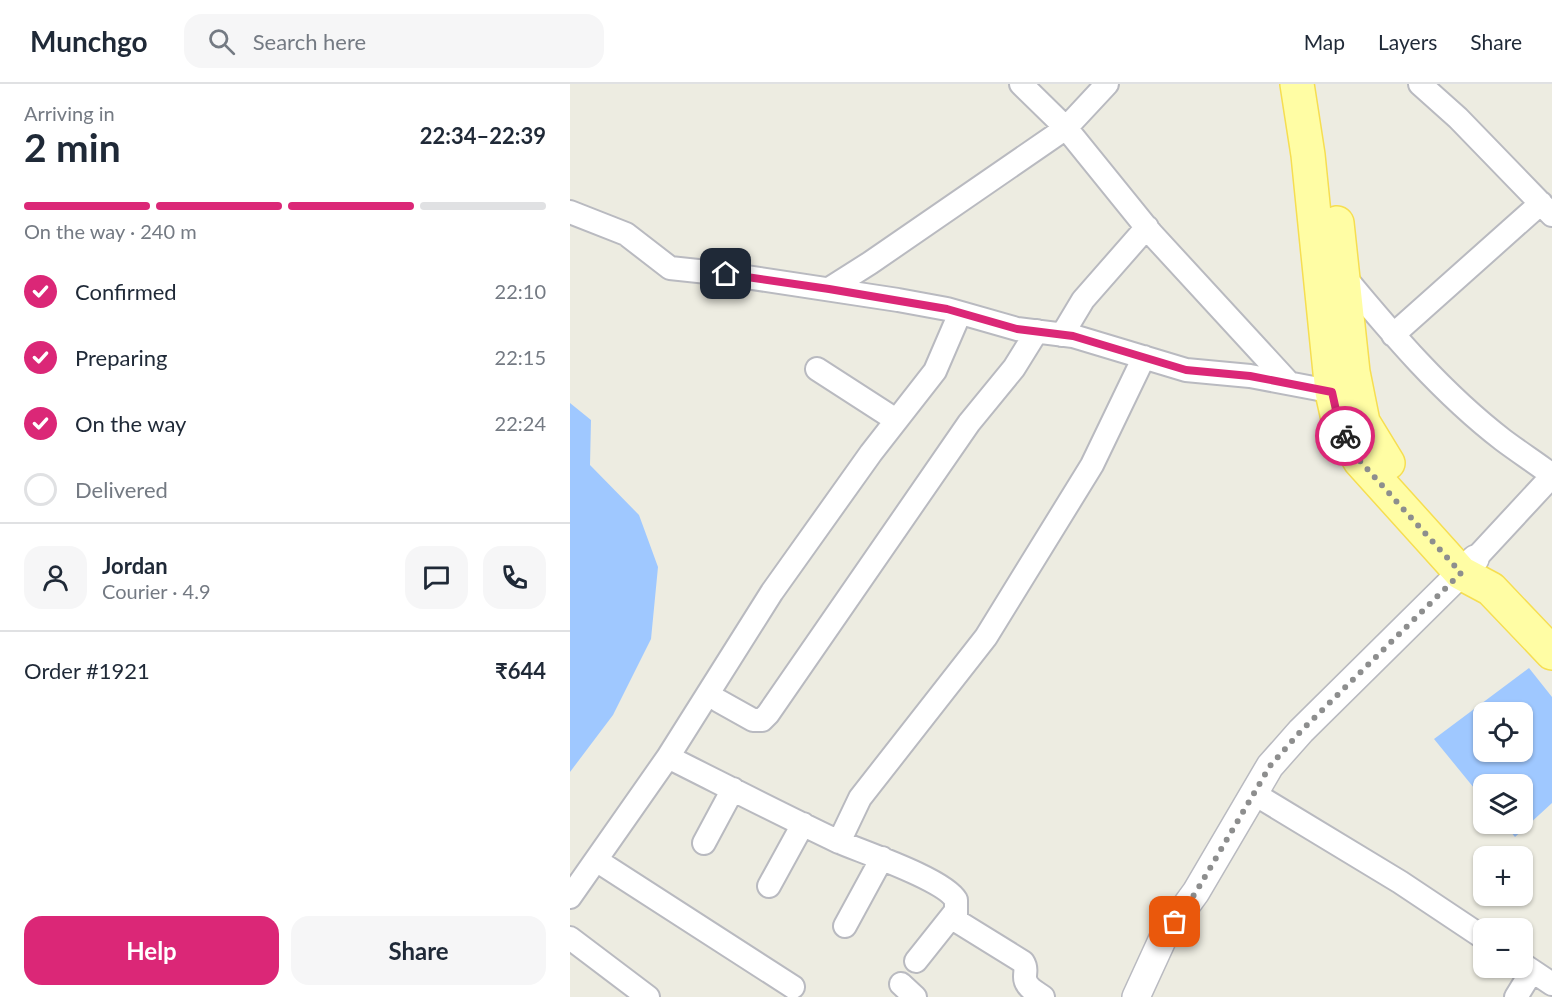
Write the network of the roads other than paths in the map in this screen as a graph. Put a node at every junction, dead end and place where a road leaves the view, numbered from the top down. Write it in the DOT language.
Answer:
graph roads {
  1 [pos="1021,84"];
  2 [pos="1107,84"];
  3 [pos="1297,84"];
  4 [pos="1318,84"];
  5 [pos="1420,84"];
  6 [pos="1066,128"];
  7 [pos="1546,209"];
  8 [pos="570,212"];
  9 [pos="1146,227"];
  10 [pos="1343,275"];
  11 [pos="829,289"];
  12 [pos="960,313"];
  13 [pos="1037,331"];
  14 [pos="1062,335"];
  15 [pos="1393,335"];
  16 [pos="1144,357"];
  17 [pos="817,369"];
  18 [pos="1289,383"];
  19 [pos="1345,394"];
  20 [pos="896,420"];
  21 [pos="1552,476"];
  22 [pos="1468,566"];
  23 [pos="1552,652"];
  24 [pos="719,701"];
  25 [pos="668,757"];
  26 [pos="733,789"];
  27 [pos="1253,793"];
  28 [pos="803,824"];
  29 [pos="839,842"];
  30 [pos="704,843"];
  31 [pos="882,858"];
  32 [pos="596,860"];
  33 [pos="769,886"];
  34 [pos="570,897"];
  35 [pos="955,912"];
  36 [pos="845,926"];
  37 [pos="1473,931"];
  38 [pos="570,938"];
  39 [pos="916,961"];
  40 [pos="1533,972"];
  41 [pos="1523,978"];
  42 [pos="1552,984"];
  43 [pos="793,987"];
  44 [pos="1018,989"];
  45 [pos="648,997"];
  46 [pos="1043,997"];
  47 [pos="1136,997"];
  48 [pos="1516,997"];
  1 -- 6 [label="street"];
  2 -- 6 [label="street"];
  3 -- 19 [label="main road"];
  4 -- 10 [label="main road"];
  5 -- 7 [label="street"];
  6 -- 9 [label="street"];
  6 -- 11 [label="street"];
  7 -- 15 [label="street"];
  8 -- 11 [label="street"];
  9 -- 14 [label="street"];
  9 -- 18 [label="street"];
  10 -- 15 [label="street"];
  10 -- 19 [label="main road"];
  11 -- 12 [label="street"];
  12 -- 13 [label="street"];
  12 -- 20 [label="street"];
  13 -- 14 [label="street"];
  13 -- 24 [label="street"];
  14 -- 16 [label="street"];
  15 -- 21 [label="street"];
  16 -- 18 [label="street"];
  16 -- 29 [label="street"];
  17 -- 20 [label="street"];
  18 -- 19 [label="street"];
  19 -- 22 [label="main road"];
  20 -- 25 [label="street"];
  21 -- 22 [label="street"];
  22 -- 23 [label="main road"];
  22 -- 27 [label="street"];
  25 -- 26 [label="street"];
  25 -- 32 [label="street"];
  26 -- 28 [label="street"];
  26 -- 30 [label="street"];
  27 -- 37 [label="street"];
  27 -- 47 [label="street"];
  28 -- 29 [label="street"];
  28 -- 33 [label="street"];
  29 -- 31 [label="street"];
  31 -- 35 [label="street"];
  31 -- 36 [label="street"];
  32 -- 34 [label="street"];
  32 -- 43 [label="street"];
  35 -- 39 [label="street"];
  35 -- 44 [label="street"];
  38 -- 45 [label="street"];
  40 -- 42 [label="street"];
  41 -- 48 [label="street"];
  44 -- 46 [label="street"];
}
